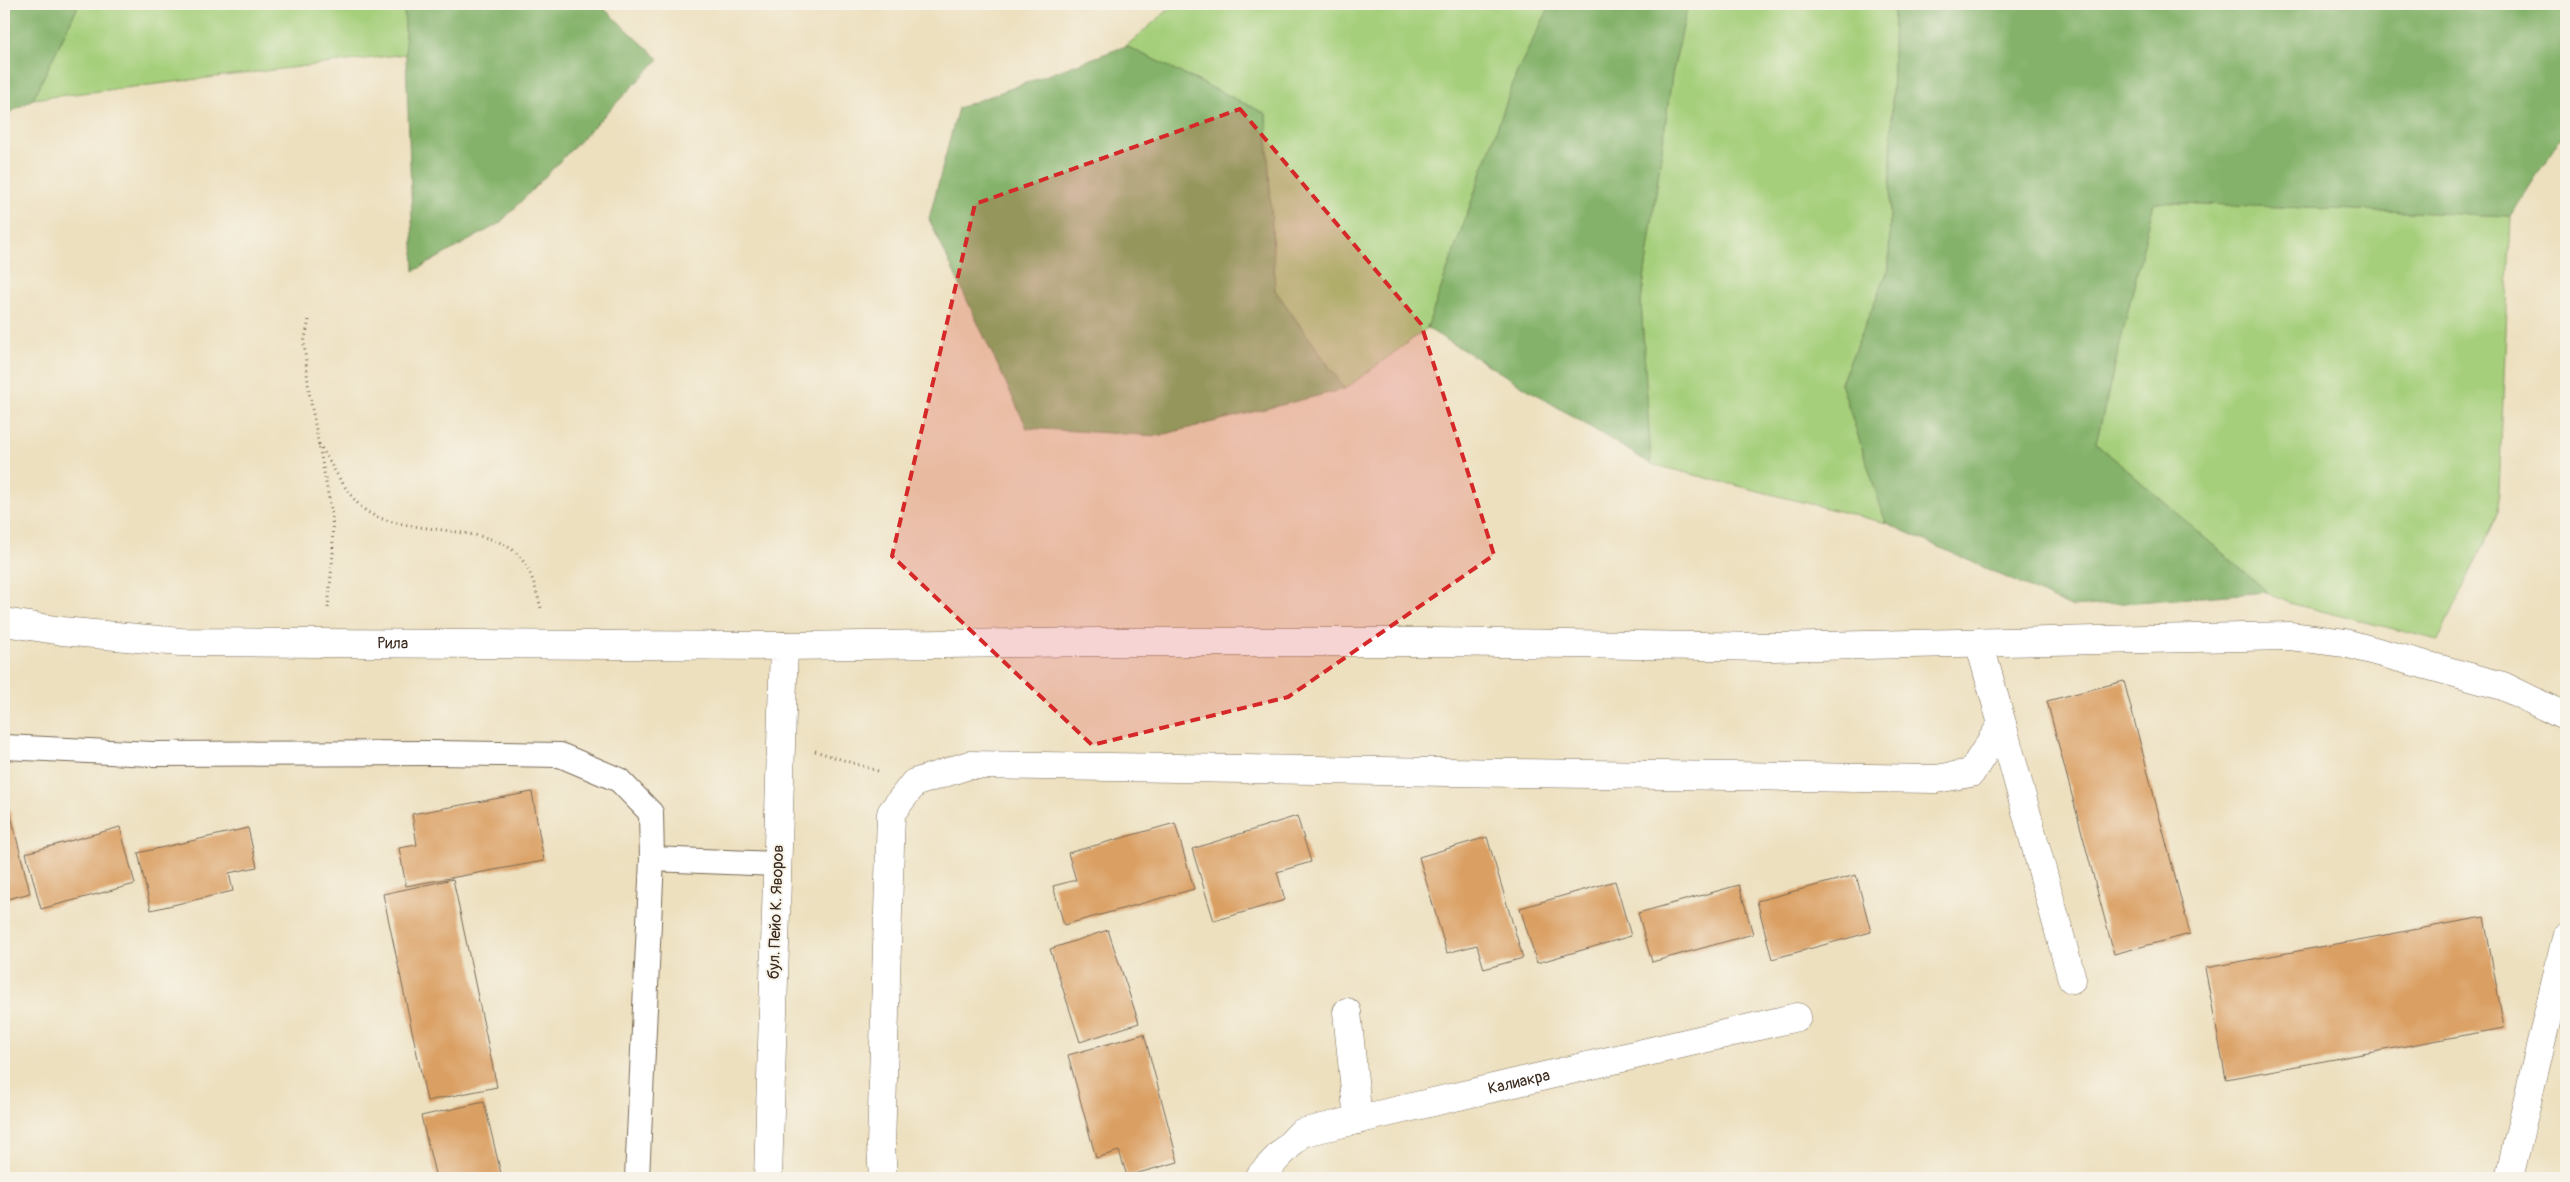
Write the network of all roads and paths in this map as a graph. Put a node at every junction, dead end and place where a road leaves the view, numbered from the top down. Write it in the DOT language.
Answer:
graph roads {
  1 [pos="309,320"];
  2 [pos="319,444"];
  3 [pos="4,622"];
  4 [pos="1979,642"];
  5 [pos="325,644"];
  6 [pos="551,645"];
  7 [pos="784,646"];
  8 [pos="2566,717"];
  9 [pos="2002,724"];
  10 [pos="781,740"];
  11 [pos="4,747"];
  12 [pos="872,769"];
  13 [pos="652,859"];
  14 [pos="777,864"];
  15 [pos="2566,938"];
  16 [pos="2072,979"];
  17 [pos="1347,1012"];
  18 [pos="1797,1017"];
  19 [pos="1358,1120"];
  20 [pos="637,1178"];
  21 [pos="768,1178"];
  22 [pos="883,1178"];
  23 [pos="1258,1178"];
  24 [pos="2509,1178"];
  1 -- 2 [label="path"];
  2 -- 5 [label="path"];
  2 -- 6 [label="path"];
  3 -- 5 [label="street, Рила"];
  4 -- 7 [label="street, Рила"];
  4 -- 8 [label="street, Рила"];
  4 -- 9 [label="street"];
  5 -- 6 [label="street, Рила"];
  6 -- 7 [label="street, Рила"];
  7 -- 10 [label="street, бул. Пейо К. Яворов"];
  9 -- 16 [label="street"];
  9 -- 22 [label="street"];
  10 -- 12 [label="path"];
  10 -- 14 [label="street, бул. Пейо К. Яворов"];
  11 -- 13 [label="lane"];
  13 -- 14 [label="lane"];
  13 -- 20 [label="lane"];
  14 -- 21 [label="street, бул. Пейо К. Яворов"];
  15 -- 24 [label="street"];
  17 -- 19 [label="street"];
  18 -- 19 [label="street, Калиакра"];
  19 -- 23 [label="street, Калиакра"];
}
